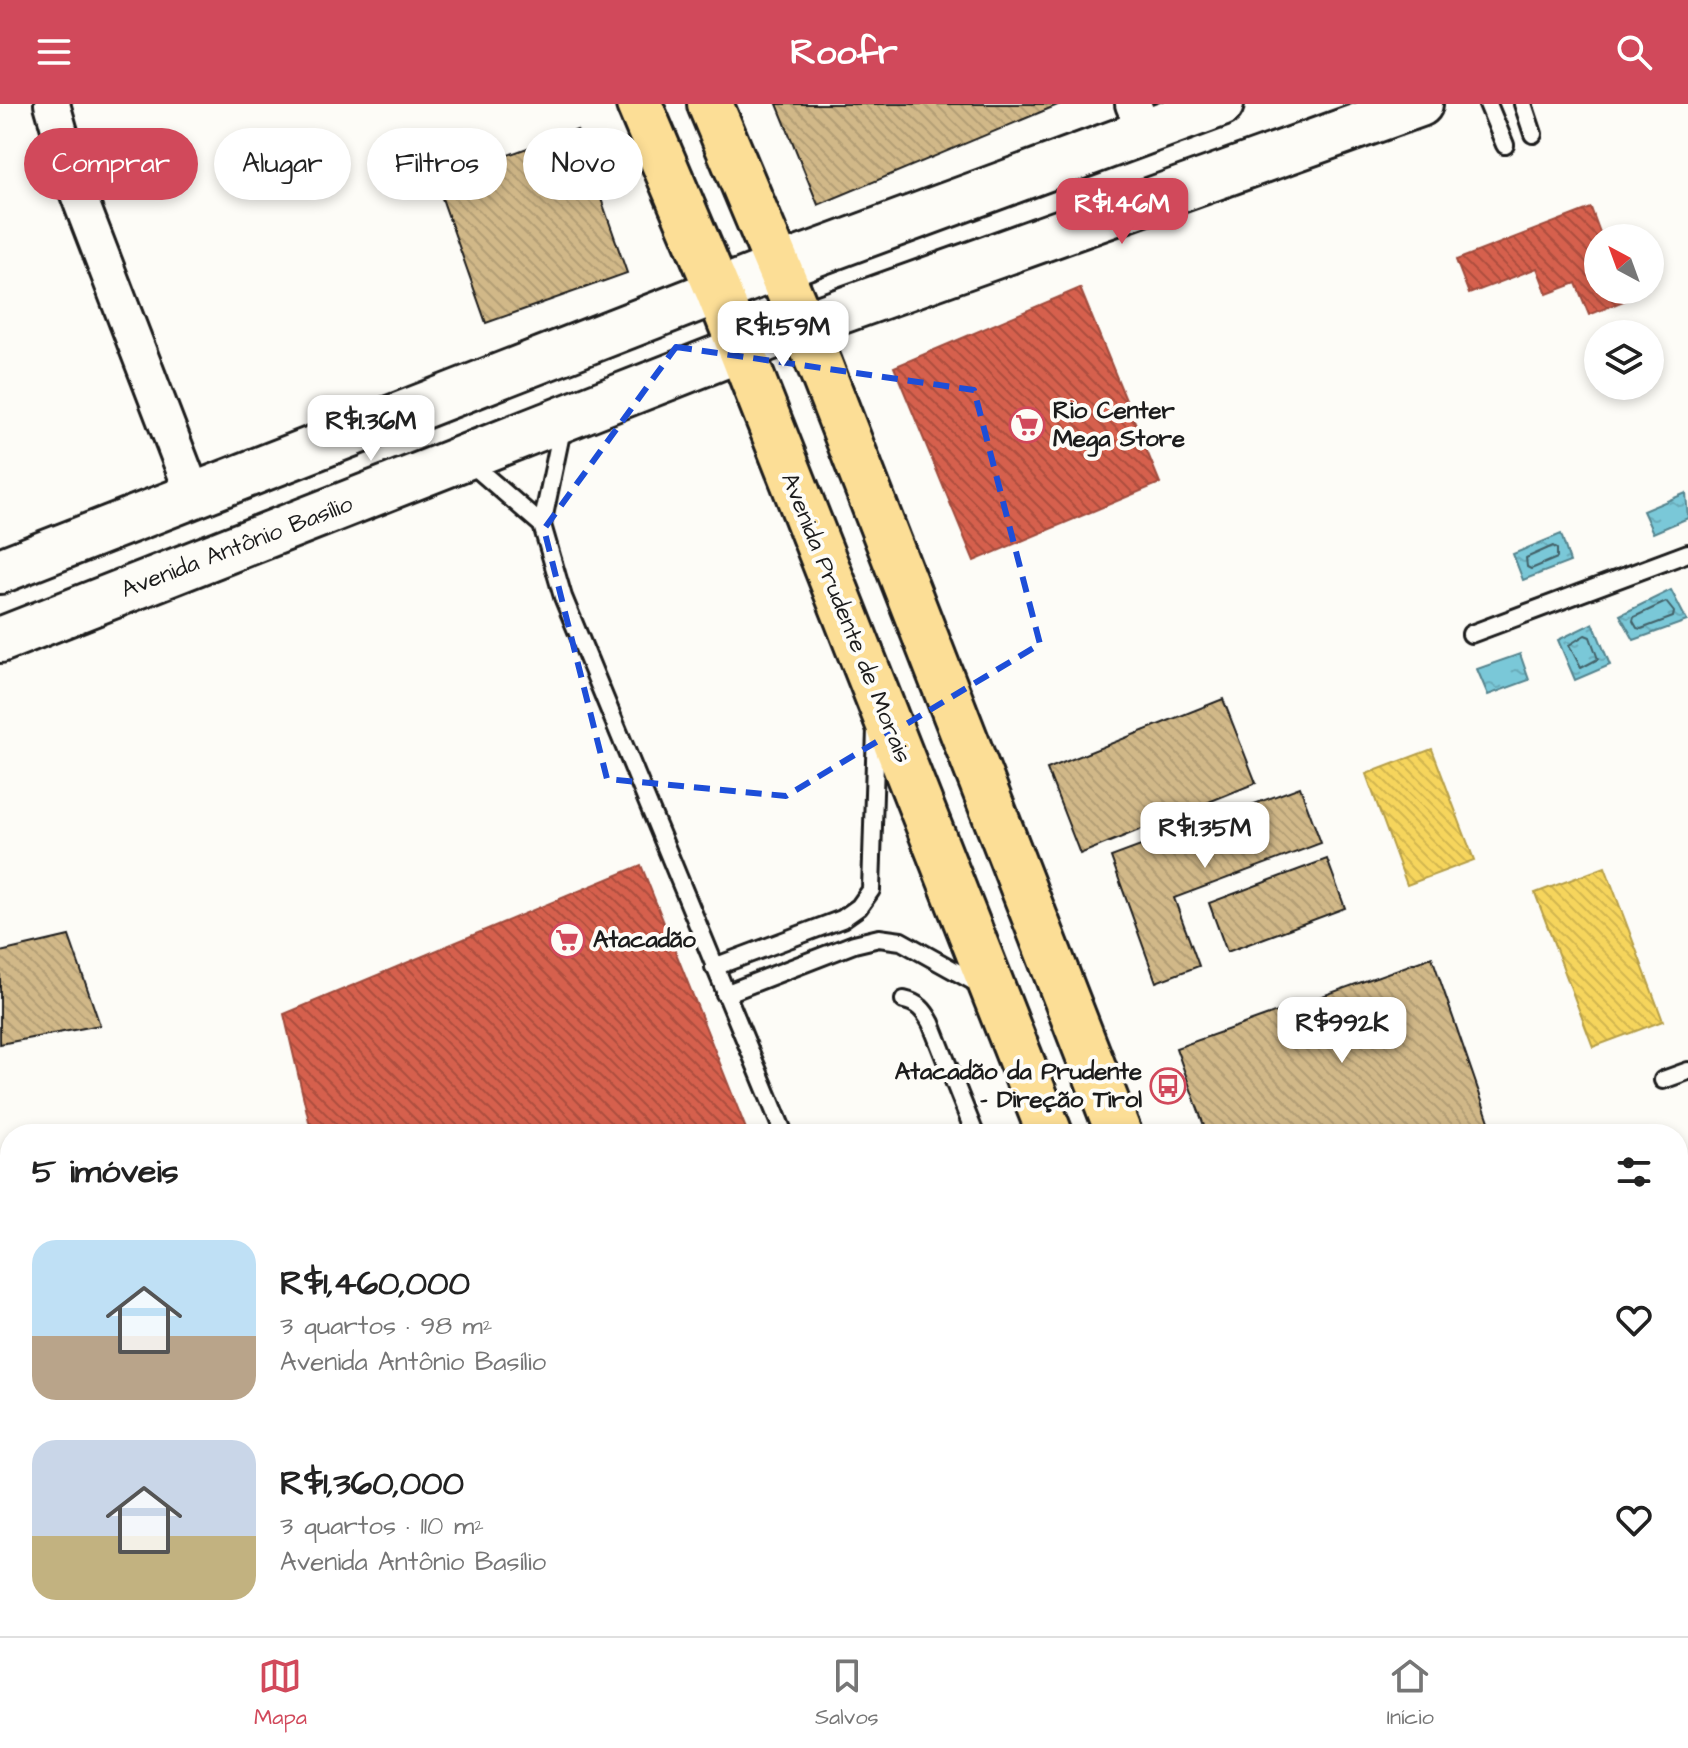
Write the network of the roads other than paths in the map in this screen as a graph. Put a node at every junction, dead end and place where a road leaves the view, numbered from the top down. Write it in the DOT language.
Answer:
graph roads {
  1 [pos="52,104"];
  2 [pos="639,104"];
  3 [pos="710,104"];
  4 [pos="1221,104"];
  5 [pos="1420,104"];
  6 [pos="1488,104"];
  7 [pos="1523,104"];
  8 [pos="1139,118"];
  9 [pos="1533,134"];
  10 [pos="1505,145"];
  11 [pos="779,267"];
  12 [pos="718,291"];
  13 [pos="802,325"];
  14 [pos="740,349"];
  15 [pos="564,418"];
  16 [pos="463,458"];
  17 [pos="194,496"];
  18 [pos="542,525"];
  19 [pos="1688,553"];
  20 [pos="0,571"];
  21 [pos="1471,634"];
  22 [pos="0,640"];
  23 [pos="877,696"];
  24 [pos="714,967"];
  25 [pos="994,993"];
  26 [pos="725,994"];
  27 [pos="904,1000"];
  28 [pos="1688,1071"];
  29 [pos="1663,1080"];
  30 [pos="780,1124"];
  31 [pos="971,1124"];
  32 [pos="1046,1124"];
  33 [pos="1115,1124"];
  1 -- 17 [label="street"];
  2 -- 12 [label="main road, Avenida Prudente de Morais"];
  3 -- 11 [label="main road"];
  4 -- 8 [label="main road"];
  5 -- 13 [label="main road, Avenida Antônio Basílio"];
  6 -- 10 [label="lane"];
  7 -- 9 [label="lane"];
  8 -- 11 [label="main road"];
  11 -- 12 [label="main road"];
  11 -- 13 [label="main road"];
  12 -- 14 [label="main road, Avenida Prudente de Morais"];
  12 -- 17 [label="main road"];
  13 -- 14 [label="main road, Avenida Antônio Basílio"];
  13 -- 33 [label="main road"];
  14 -- 15 [label="main road, Avenida Antônio Basílio"];
  14 -- 23 [label="main road, Avenida Prudente de Morais"];
  15 -- 16 [label="main road, Avenida Antônio Basílio"];
  15 -- 18 [label="lane"];
  16 -- 18 [label="lane"];
  16 -- 22 [label="main road, Avenida Antônio Basílio"];
  17 -- 20 [label="main road"];
  18 -- 24 [label="lane"];
  19 -- 21 [label="lane"];
  23 -- 24 [label="lane"];
  23 -- 25 [label="main road, Avenida Prudente de Morais"];
  24 -- 26 [label="lane"];
  25 -- 26 [label="lane"];
  25 -- 32 [label="main road, Avenida Prudente de Morais"];
  26 -- 30 [label="lane"];
  27 -- 31 [label="lane"];
  28 -- 29 [label="lane"];
}
